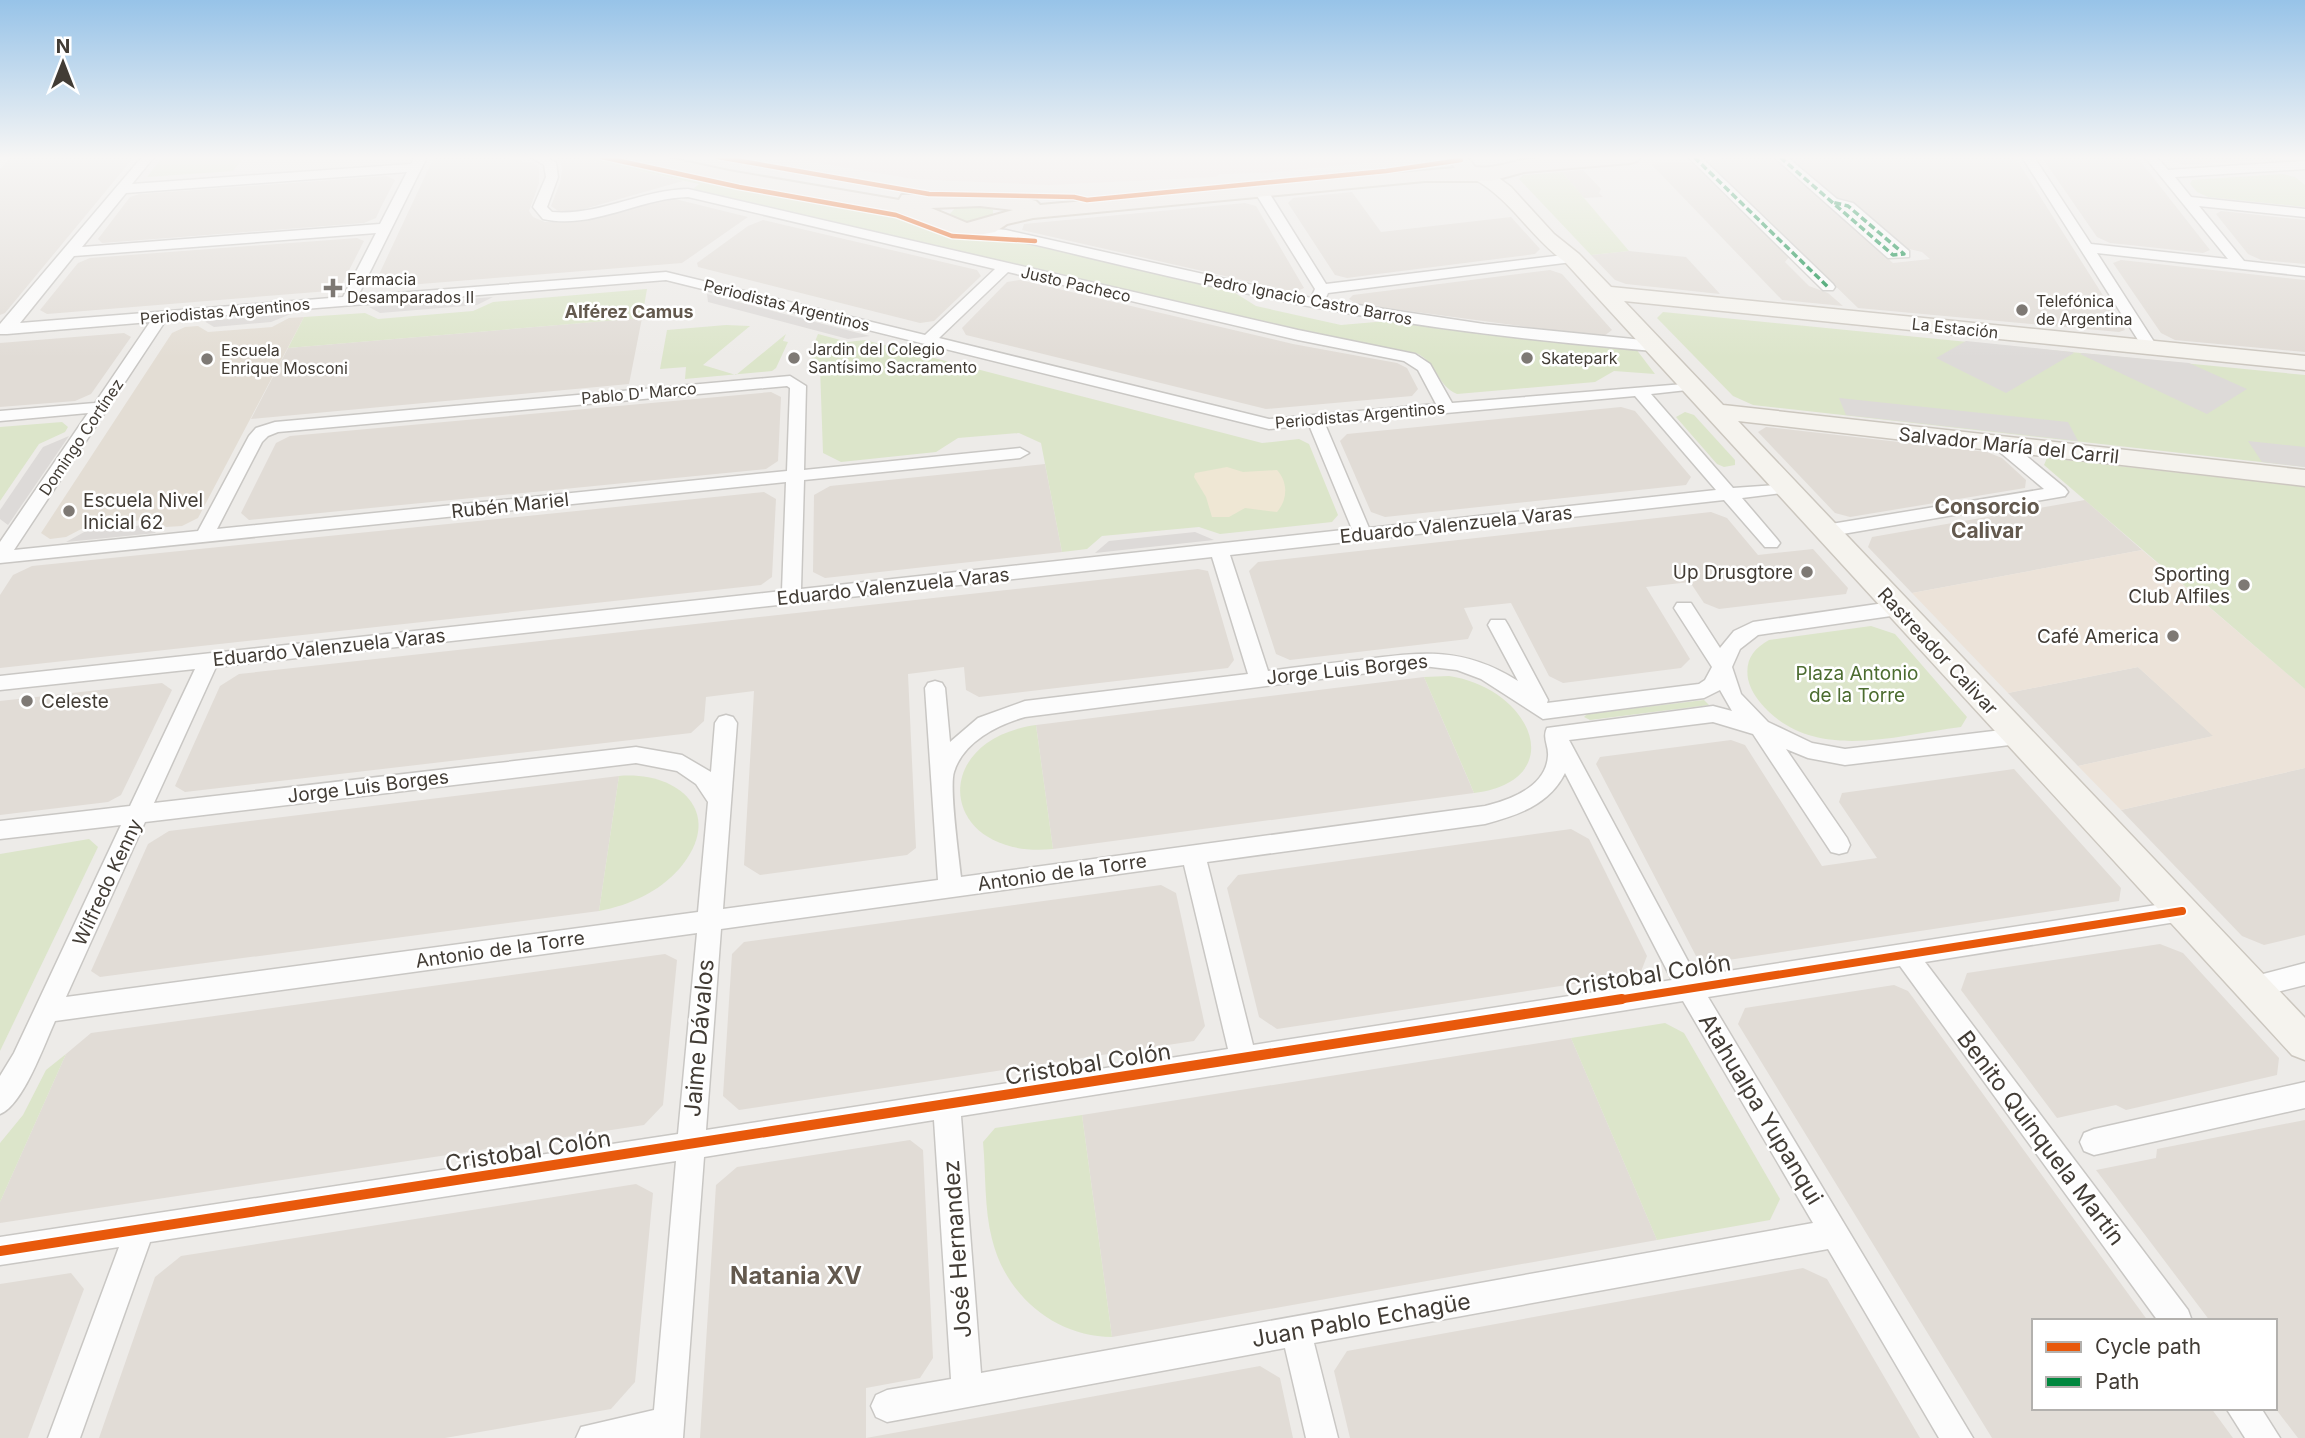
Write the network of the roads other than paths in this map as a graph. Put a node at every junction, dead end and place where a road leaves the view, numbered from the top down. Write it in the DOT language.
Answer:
graph roads {
  1 [pos="93,224"];
  2 [pos="387,224"];
  3 [pos="821,224"];
  4 [pos="947,224"];
  5 [pos="988,224"];
  6 [pos="1279,224"];
  7 [pos="1533,224"];
  8 [pos="1546,224"];
  9 [pos="1763,224"];
  10 [pos="1857,224"];
  11 [pos="1869,224"];
  12 [pos="2071,224"];
  13 [pos="2206,224"];
  14 [pos="385,228"];
  15 [pos="967,230"];
  16 [pos="2086,248"];
  17 [pos="70,252"];
  18 [pos="1572,258"];
  19 [pos="2240,265"];
  20 [pos="1005,267"];
  21 [pos="2305,272"];
  22 [pos="1828,287"];
  23 [pos="1604,293"];
  24 [pos="1319,296"];
  25 [pos="348,302"];
  26 [pos="161,317"];
  27 [pos="3,329"];
  28 [pos="928,341"];
  29 [pos="1653,346"];
  30 [pos="2150,348"];
  31 [pos="2305,363"];
  32 [pos="1690,386"];
  33 [pos="1639,390"];
  34 [pos="101,407"];
  35 [pos="1446,407"];
  36 [pos="1714,411"];
  37 [pos="0,416"];
  38 [pos="1315,420"];
  39 [pos="2001,444"];
  40 [pos="1020,453"];
  41 [pos="795,476"];
  42 [pos="2305,478"];
  43 [pos="1785,488"];
  44 [pos="1729,494"];
  45 [pos="1825,531"];
  46 [pos="1363,534"];
  47 [pos="205,535"];
  48 [pos="1772,543"];
  49 [pos="1219,550"];
  50 [pos="0,557"];
  51 [pos="791,597"];
  52 [pos="1684,608"];
  53 [pos="1898,608"];
  54 [pos="1498,625"];
  55 [pos="209,660"];
  56 [pos="1722,667"];
  57 [pos="1260,678"];
  58 [pos="0,683"];
  59 [pos="935,688"];
  60 [pos="1543,711"];
  61 [pos="726,723"];
  62 [pos="1760,728"];
  63 [pos="1555,734"];
  64 [pos="2018,736"];
  65 [pos="942,774"];
  66 [pos="719,801"];
  67 [pos="138,814"];
  68 [pos="0,830"];
  69 [pos="1839,845"];
  70 [pos="1193,853"];
  71 [pos="950,887"];
  72 [pos="2182,911"];
  73 [pos="709,920"];
  74 [pos="1905,954"];
  75 [pos="2305,974"];
  76 [pos="2253,987"];
  77 [pos="1689,988"];
  78 [pos="47,1011"];
  79 [pos="2305,1043"];
  80 [pos="1243,1059"];
  81 [pos="2305,1095"];
  82 [pos="0,1101"];
  83 [pos="947,1106"];
  84 [pos="2094,1142"];
  85 [pos="690,1146"];
  86 [pos="140,1229"];
  87 [pos="1835,1233"];
  88 [pos="0,1251"];
  89 [pos="2176,1319"];
  90 [pos="1296,1331"];
  91 [pos="967,1392"];
  92 [pos="887,1406"];
  93 [pos="2243,1410"];
  94 [pos="668,1431"];
  95 [pos="64,1438"];
  96 [pos="592,1438"];
  97 [pos="1322,1438"];
  98 [pos="1957,1438"];
  99 [pos="2264,1438"];
  1 -- 17 [label="street"];
  2 -- 14 [label="street"];
  3 -- 20 [label="street, Justo Pacheco"];
  4 -- 15 [label="main road"];
  5 -- 15 [label="main road"];
  6 -- 24 [label="street"];
  7 -- 18 [label="main road, Rastreador Calivar"];
  8 -- 18 [label="main road, Rastreador Calivar"];
  9 -- 22 [label="street"];
  10 -- 11 [label="street"];
  12 -- 16 [label="street"];
  13 -- 19 [label="street"];
  14 -- 17 [label="street"];
  14 -- 25 [label="street"];
  15 -- 24 [label="street, Pedro Ignacio Castro Barros"];
  16 -- 19 [label="street"];
  16 -- 30 [label="street"];
  17 -- 27 [label="street"];
  18 -- 23 [label="main road, Rastreador Calivar"];
  18 -- 24 [label="street"];
  19 -- 21 [label="street"];
  20 -- 28 [label="street"];
  20 -- 35 [label="street, Justo Pacheco"];
  23 -- 29 [label="main road, Rastreador Calivar"];
  23 -- 30 [label="main road, La Estación"];
  24 -- 29 [label="street, Pedro Ignacio Castro Barros"];
  25 -- 26 [label="street, Periodistas Argentinos"];
  25 -- 28 [label="street, Periodistas Argentinos"];
  26 -- 27 [label="street, Periodistas Argentinos"];
  26 -- 34 [label="street, Domingo Cortínez"];
  28 -- 38 [label="street, Periodistas Argentinos"];
  29 -- 32 [label="main road, Rastreador Calivar"];
  30 -- 31 [label="main road, La Estación"];
  32 -- 33 [label="street, Periodistas Argentinos"];
  32 -- 36 [label="main road, Rastreador Calivar"];
  33 -- 35 [label="street, Periodistas Argentinos"];
  33 -- 44 [label="street"];
  34 -- 37 [label="street"];
  34 -- 50 [label="street, Domingo Cortínez"];
  35 -- 38 [label="street, Periodistas Argentinos"];
  36 -- 39 [label="main road, Salvador María del Carril"];
  36 -- 43 [label="main road, Rastreador Calivar"];
  38 -- 46 [label="street"];
  39 -- 42 [label="main road, Salvador María del Carril"];
  39 -- 45 [label="street"];
  40 -- 41 [label="street, Rubén Mariel"];
  41 -- 47 [label="street, Rubén Mariel"];
  41 -- 47 [label="street, Pablo D' Marco"];
  41 -- 51 [label="street, Pablo D' Marco"];
  43 -- 44 [label="street, Eduardo Valenzuela Varas"];
  43 -- 45 [label="main road, Rastreador Calivar"];
  44 -- 46 [label="street, Eduardo Valenzuela Varas"];
  44 -- 48 [label="street"];
  45 -- 53 [label="main road, Rastreador Calivar"];
  46 -- 49 [label="street, Eduardo Valenzuela Varas"];
  47 -- 50 [label="street, Rubén Mariel"];
  49 -- 51 [label="street, Eduardo Valenzuela Varas"];
  49 -- 57 [label="street"];
  51 -- 55 [label="street, Eduardo Valenzuela Varas"];
  52 -- 56 [label="street"];
  53 -- 56 [label="street"];
  53 -- 64 [label="main road, Rastreador Calivar"];
  54 -- 60 [label="street, Atahualpa Yupanqui"];
  55 -- 58 [label="street, Eduardo Valenzuela Varas"];
  55 -- 67 [label="street, Wilfredo Kenny"];
  56 -- 60 [label="street"];
  56 -- 62 [label="street"];
  57 -- 60 [label="street, Jorge Luis Borges"];
  57 -- 65 [label="street, Jorge Luis Borges"];
  59 -- 65 [label="street"];
  60 -- 63 [label="street, Atahualpa Yupanqui"];
  61 -- 66 [label="street, Jaime Dávalos"];
  62 -- 63 [label="street"];
  62 -- 64 [label="street"];
  62 -- 69 [label="street"];
  63 -- 70 [label="street, Antonio de la Torre"];
  63 -- 77 [label="street, Atahualpa Yupanqui"];
  64 -- 72 [label="main road, Rastreador Calivar"];
  65 -- 71 [label="street"];
  66 -- 67 [label="street, Jorge Luis Borges"];
  66 -- 73 [label="street, Jaime Dávalos"];
  67 -- 68 [label="street, Jorge Luis Borges"];
  67 -- 78 [label="street, Wilfredo Kenny"];
  70 -- 71 [label="street, Antonio de la Torre"];
  70 -- 80 [label="street"];
  71 -- 73 [label="street, Antonio de la Torre"];
  72 -- 74 [label="street, Cristobal Colón"];
  72 -- 76 [label="main road, Rastreador Calivar"];
  73 -- 78 [label="street, Antonio de la Torre"];
  73 -- 85 [label="street, Jaime Dávalos"];
  74 -- 77 [label="street, Cristobal Colón"];
  74 -- 89 [label="street, Benito Quinquela Martín"];
  75 -- 76 [label="street"];
  76 -- 79 [label="main road, Rastreador Calivar"];
  77 -- 80 [label="street, Cristobal Colón"];
  77 -- 87 [label="street, Atahualpa Yupanqui"];
  78 -- 82 [label="street, Wilfredo Kenny"];
  80 -- 83 [label="street, Cristobal Colón"];
  81 -- 84 [label="street"];
  83 -- 85 [label="street, Cristobal Colón"];
  83 -- 91 [label="street, José Hernandez"];
  85 -- 86 [label="street, Cristobal Colón"];
  85 -- 94 [label="street, Jaime Dávalos"];
  86 -- 88 [label="street, Cristobal Colón"];
  86 -- 95 [label="street"];
  87 -- 90 [label="street, Juan Pablo Echagüe"];
  87 -- 98 [label="street, Atahualpa Yupanqui"];
  90 -- 91 [label="street, Juan Pablo Echagüe"];
  90 -- 97 [label="street"];
  91 -- 92 [label="street, Juan Pablo Echagüe"];
  93 -- 99 [label="street"];
  94 -- 96 [label="street"];
}
